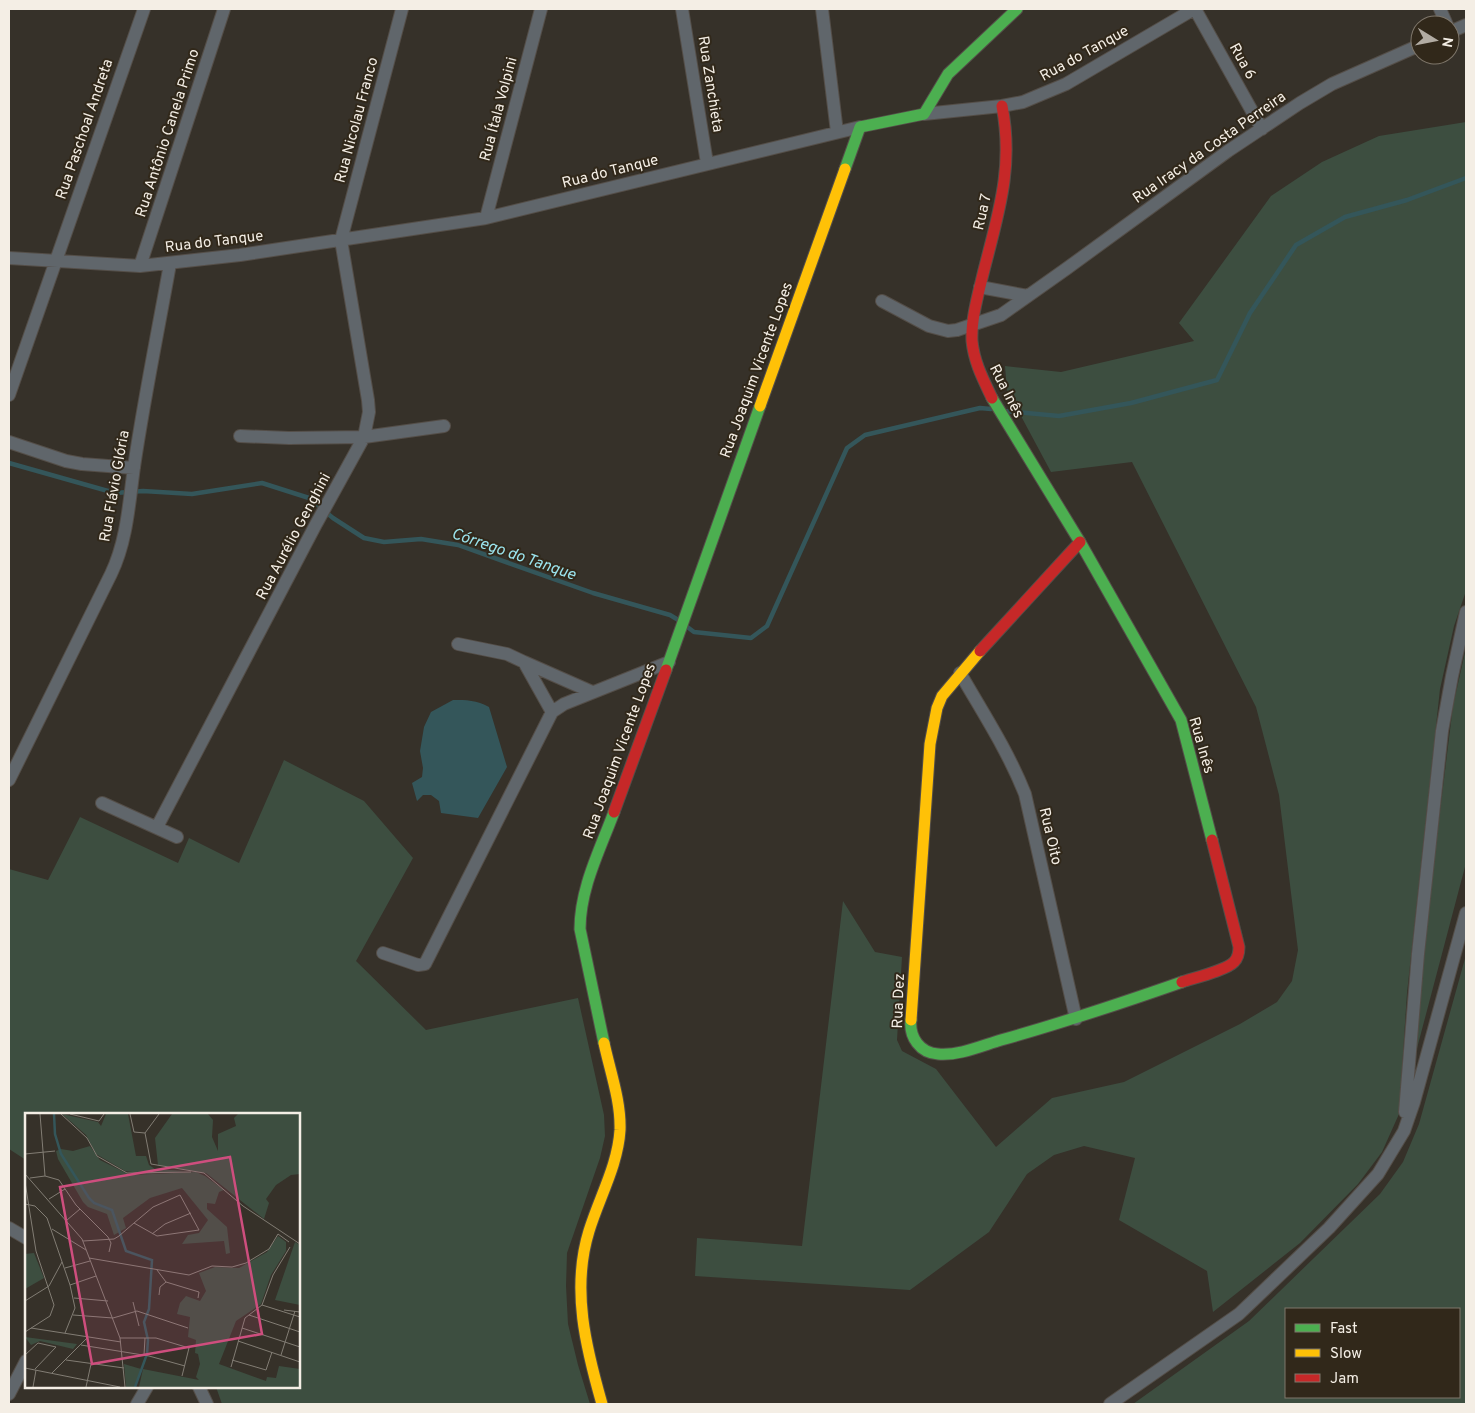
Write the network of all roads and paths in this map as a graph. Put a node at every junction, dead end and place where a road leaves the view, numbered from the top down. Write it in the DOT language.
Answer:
graph roads {
  1 [pos="144,9"];
  2 [pos="402,9"];
  3 [pos="541,9"];
  4 [pos="682,9"];
  5 [pos="822,9"];
  6 [pos="1017,9"];
  7 [pos="1195,9"];
  8 [pos="222,10"];
  9 [pos="1410,49"];
  10 [pos="1002,106"];
  11 [pos="924,114"];
  12 [pos="860,127"];
  13 [pos="1262,129"];
  14 [pos="837,132"];
  15 [pos="707,164"];
  16 [pos="486,218"];
  17 [pos="341,240"];
  18 [pos="9,258"];
  19 [pos="55,260"];
  20 [pos="170,264"];
  21 [pos="140,266"];
  22 [pos="980,286"];
  23 [pos="1028,296"];
  24 [pos="882,300"];
  25 [pos="973,324"];
  26 [pos="9,395"];
  27 [pos="444,426"];
  28 [pos="240,436"];
  29 [pos="364,437"];
  30 [pos="9,442"];
  31 [pos="134,469"];
  32 [pos="1080,542"];
  33 [pos="1466,612"];
  34 [pos="458,644"];
  35 [pos="524,662"];
  36 [pos="669,662"];
  37 [pos="960,673"];
  38 [pos="592,692"];
  39 [pos="552,712"];
  40 [pos="9,780"];
  41 [pos="102,803"];
  42 [pos="157,827"];
  43 [pos="177,837"];
  44 [pos="1466,913"];
  45 [pos="1239,947"];
  46 [pos="383,953"];
  47 [pos="1076,1019"];
  48 [pos="1404,1131"];
  49 [pos="9,1228"];
  50 [pos="25,1237"];
  51 [pos="25,1362"];
  52 [pos="146,1388"];
  53 [pos="199,1388"];
  54 [pos="9,1394"];
  55 [pos="137,1404"];
  56 [pos="207,1404"];
  57 [pos="602,1404"];
  58 [pos="1110,1404"];
  1 -- 19 [label="street, Rua Paschoal Andreta"];
  2 -- 17 [label="street, Rua Nicolau Franco"];
  3 -- 16 [label="street, Rua Ítala Volpini"];
  4 -- 15 [label="street, Rua Zanchieta"];
  5 -- 14 [label="street"];
  6 -- 11 [label="street"];
  7 -- 10 [label="street, Rua do Tanque"];
  7 -- 13 [label="street, Rua 6"];
  8 -- 21 [label="street, Rua Antônio Canela Primo"];
  9 -- 13 [label="street, Rua Iracy da Costa Perreira"];
  10 -- 11 [label="street, Rua do Tanque"];
  10 -- 22 [label="street, Rua 7"];
  11 -- 12 [label="street, Rua do Tanque"];
  12 -- 14 [label="street, Rua do Tanque"];
  12 -- 36 [label="street, Rua Joaquim Vicente Lopes"];
  13 -- 23 [label="street, Rua Iracy da Costa Perreira"];
  14 -- 15 [label="street, Rua do Tanque"];
  15 -- 16 [label="street, Rua do Tanque"];
  16 -- 17 [label="street, Rua do Tanque"];
  17 -- 20 [label="street, Rua do Tanque"];
  17 -- 29 [label="street, Rua Aurélio Genghini"];
  18 -- 19 [label="street, Rua do Tanque"];
  19 -- 21 [label="street, Rua do Tanque"];
  19 -- 26 [label="street, Rua Paschoal Andreta"];
  20 -- 21 [label="street, Rua do Tanque"];
  20 -- 31 [label="street, Rua Flávio Glória"];
  22 -- 23 [label="street"];
  22 -- 25 [label="street, Rua 7"];
  23 -- 25 [label="street, Rua Iracy da Costa Perreira"];
  24 -- 25 [label="street, Rua Iracy da Costa Perreira"];
  25 -- 32 [label="street, Rua Inês"];
  27 -- 29 [label="street"];
  28 -- 29 [label="street"];
  29 -- 42 [label="street, Rua Aurélio Genghini"];
  30 -- 31 [label="street"];
  31 -- 40 [label="street, Rua Flávio Glória"];
  32 -- 37 [label="street"];
  32 -- 45 [label="street, Rua Inês"];
  33 -- 48 [label="street"];
  34 -- 35 [label="street"];
  35 -- 38 [label="street"];
  35 -- 39 [label="street"];
  36 -- 38 [label="street"];
  36 -- 57 [label="street, Rua Joaquim Vicente Lopes"];
  37 -- 47 [label="street, Rua Oito"];
  37 -- 47 [label="street, Rua Dez"];
  38 -- 39 [label="street"];
  39 -- 46 [label="street"];
  41 -- 42 [label="street"];
  42 -- 43 [label="street"];
  44 -- 48 [label="street"];
  45 -- 47 [label="street, Rua Dez"];
  48 -- 58 [label="street"];
  49 -- 50 [label="street"];
  51 -- 54 [label="street"];
  52 -- 55 [label="street"];
  53 -- 56 [label="street"];
}
